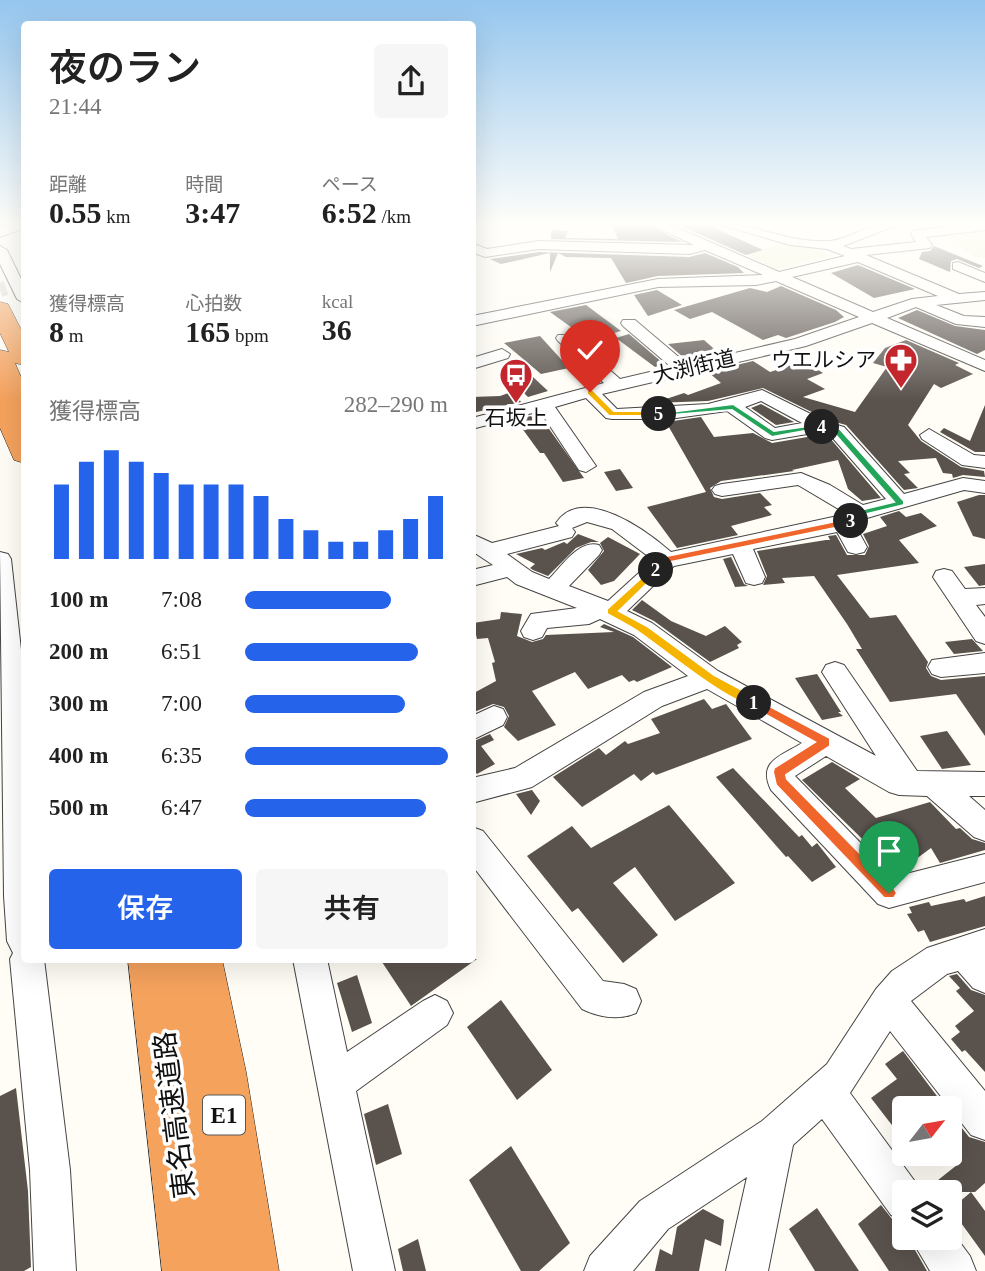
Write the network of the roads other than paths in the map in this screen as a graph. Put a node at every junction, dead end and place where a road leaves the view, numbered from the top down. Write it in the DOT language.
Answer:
graph roads {
  1 [pos="585,281"];
  2 [pos="718,281"];
  3 [pos="739,281"];
  4 [pos="790,281"];
  5 [pos="918,281"];
  6 [pos="12,295"];
  7 [pos="985,296"];
  8 [pos="956,298"];
  9 [pos="917,302"];
  10 [pos="873,317"];
  11 [pos="476,320"];
  12 [pos="985,322"];
  13 [pos="629,323"];
  14 [pos="564,338"];
  15 [pos="21,342"];
  16 [pos="502,354"];
  17 [pos="751,355"];
  18 [pos="0,357"];
  19 [pos="476,363"];
  20 [pos="985,366"];
  21 [pos="684,370"];
  22 [pos="771,370"];
  23 [pos="616,385"];
  24 [pos="0,392"];
  25 [pos="590,392"];
  26 [pos="545,404"];
  27 [pos="733,407"];
  28 [pos="21,408"];
  29 [pos="476,423"];
  30 [pos="820,426"];
  31 [pos="929,435"];
  32 [pos="21,446"];
  33 [pos="985,462"];
  34 [pos="586,466"];
  35 [pos="985,487"];
  36 [pos="722,490"];
  37 [pos="900,503"];
  38 [pos="852,518"];
  39 [pos="740,545"];
  40 [pos="856,547"];
  41 [pos="591,550"];
  42 [pos="487,554"];
  43 [pos="0,559"];
  44 [pos="667,559"];
  45 [pos="476,572"];
  46 [pos="754,577"];
  47 [pos="944,577"];
  48 [pos="9,589"];
  49 [pos="552,589"];
  50 [pos="985,596"];
  51 [pos="959,598"];
  52 [pos="605,609"];
  53 [pos="533,631"];
  54 [pos="985,635"];
  55 [pos="985,663"];
  56 [pos="941,667"];
  57 [pos="835,672"];
  58 [pos="709,678"];
  59 [pos="825,742"];
  60 [pos="922,784"];
  61 [pos="985,784"];
  62 [pos="476,790"];
  63 [pos="985,828"];
  64 [pos="476,846"];
  65 [pos="985,869"];
  66 [pos="15,897"];
  67 [pos="21,926"];
  68 [pos="978,958"];
  69 [pos="27,963"];
  70 [pos="154,963"];
  71 [pos="198,963"];
  72 [pos="311,963"];
  73 [pos="624,1001"];
  74 [pos="888,1001"];
  75 [pos="435,1013"];
  76 [pos="336,1083"];
  77 [pos="825,1091"];
  78 [pos="985,1121"];
  79 [pos="776,1135"];
  80 [pos="892,1183"];
  81 [pos="940,1250"];
  82 [pos="55,1271"];
  83 [pos="194,1271"];
  84 [pos="247,1271"];
  85 [pos="374,1271"];
  86 [pos="605,1271"];
  87 [pos="747,1271"];
  88 [pos="955,1271"];
  1 -- 11 [label="street"];
  2 -- 3 [label="street"];
  4 -- 10 [label="street"];
  5 -- 8 [label="street"];
  6 -- 15 [label="highway"];
  7 -- 8 [label="street, 大渕街道"];
  8 -- 9 [label="street, 大渕街道"];
  9 -- 10 [label="street, 大渕街道"];
  9 -- 12 [label="street"];
  10 -- 17 [label="street, 大渕街道"];
  10 -- 20 [label="street"];
  13 -- 21 [label="street"];
  14 -- 23 [label="street"];
  16 -- 19 [label="street"];
  17 -- 21 [label="street, 大渕街道"];
  17 -- 22 [label="street"];
  18 -- 28 [label="highway"];
  21 -- 23 [label="street, 大渕街道"];
  23 -- 25 [label="street, 大渕街道"];
  24 -- 32 [label="highway"];
  25 -- 26 [label="street, 大渕街道"];
  25 -- 27 [label="street"];
  26 -- 29 [label="street, 大渕街道"];
  26 -- 34 [label="street"];
  27 -- 30 [label="street"];
  27 -- 30 [label="street"];
  30 -- 37 [label="street"];
  31 -- 33 [label="street"];
  35 -- 37 [label="street"];
  36 -- 38 [label="street"];
  37 -- 38 [label="street"];
  38 -- 39 [label="street"];
  38 -- 40 [label="street"];
  39 -- 44 [label="street"];
  39 -- 46 [label="street"];
  41 -- 49 [label="street"];
  42 -- 44 [label="street"];
  42 -- 45 [label="street"];
  42 -- 49 [label="street"];
  43 -- 48 [label="street"];
  44 -- 52 [label="street"];
  47 -- 51 [label="street"];
  48 -- 66 [label="street"];
  49 -- 52 [label="street"];
  50 -- 51 [label="street"];
  51 -- 54 [label="street"];
  52 -- 53 [label="street"];
  52 -- 58 [label="street"];
  55 -- 56 [label="street"];
  57 -- 60 [label="street"];
  58 -- 59 [label="street"];
  58 -- 62 [label="street"];
  59 -- 60 [label="street"];
  59 -- 65 [label="street"];
  60 -- 61 [label="street"];
  60 -- 63 [label="street"];
  64 -- 73 [label="street"];
  66 -- 67 [label="street"];
  68 -- 74 [label="street"];
  69 -- 82 [label="street"];
  70 -- 83 [label="highway, 東名高速道路 / E1"];
  71 -- 84 [label="highway, 東名高速道路 / E1"];
  72 -- 76 [label="street"];
  74 -- 77 [label="street"];
  74 -- 78 [label="street"];
  75 -- 76 [label="street"];
  76 -- 85 [label="street"];
  77 -- 79 [label="street"];
  77 -- 80 [label="street"];
  79 -- 86 [label="street"];
  79 -- 87 [label="street"];
  81 -- 88 [label="street"];
}
